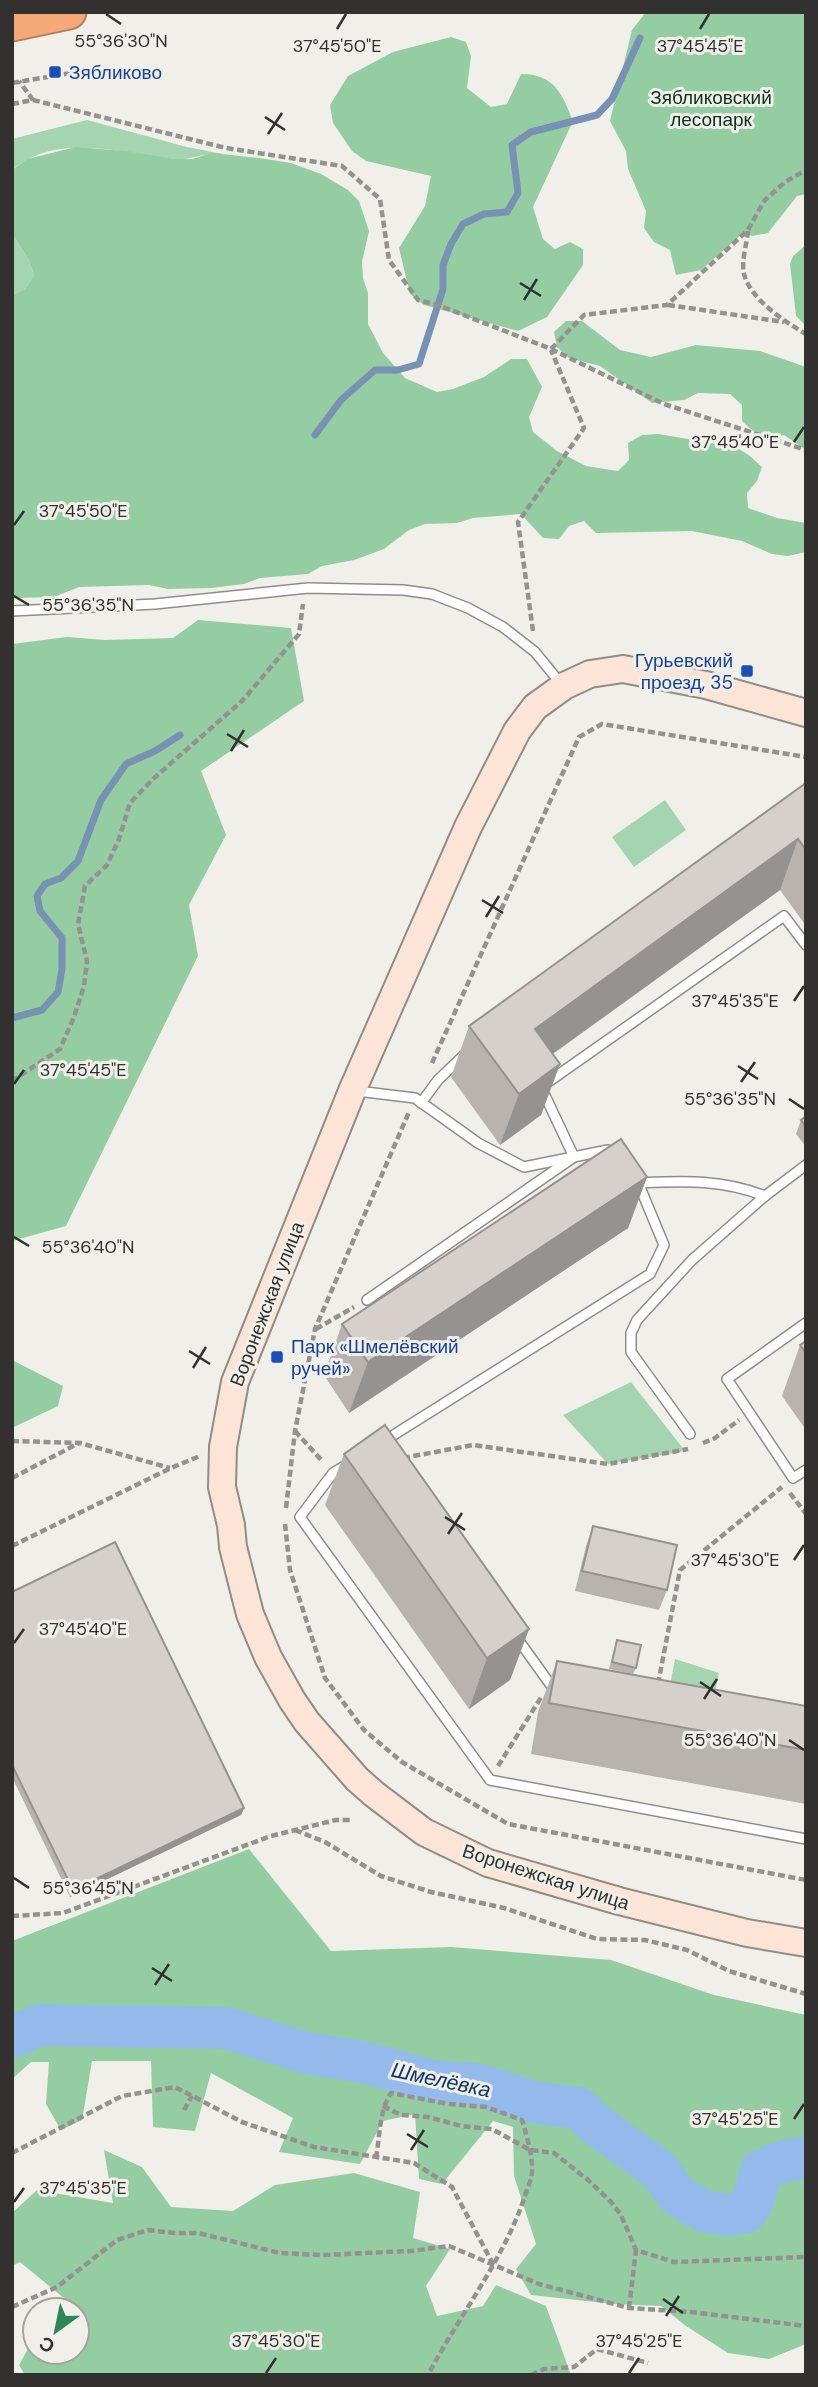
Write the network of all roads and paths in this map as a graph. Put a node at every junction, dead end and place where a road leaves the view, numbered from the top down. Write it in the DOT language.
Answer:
graph roads {
  1 [pos="69,12"];
  2 [pos="12,24"];
  3 [pos="71,73"];
  4 [pos="19,81"];
  5 [pos="12,83"];
  6 [pos="33,100"];
  7 [pos="12,104"];
  8 [pos="806,170"];
  9 [pos="748,230"];
  10 [pos="667,305"];
  11 [pos="785,322"];
  12 [pos="806,334"];
  13 [pos="551,349"];
  14 [pos="806,450"];
  15 [pos="303,604"];
  16 [pos="12,611"];
  17 [pos="535,652"];
  18 [pos="564,686"];
  19 [pos="806,713"];
  20 [pos="804,758"];
  21 [pos="806,945"];
  22 [pos="477,1045"];
  23 [pos="12,1081"];
  24 [pos="352,1091"];
  25 [pos="418,1100"];
  26 [pos="574,1157"];
  27 [pos="615,1158"];
  28 [pos="806,1166"];
  29 [pos="631,1174"];
  30 [pos="639,1182"];
  31 [pos="765,1196"];
  32 [pos="366,1300"];
  33 [pos="806,1322"];
  34 [pos="315,1329"];
  35 [pos="749,1412"];
  36 [pos="295,1431"];
  37 [pos="690,1434"];
  38 [pos="12,1441"];
  39 [pos="80,1443"];
  40 [pos="201,1456"];
  41 [pos="356,1459"];
  42 [pos="389,1460"];
  43 [pos="171,1468"];
  44 [pos="806,1470"];
  45 [pos="333,1473"];
  46 [pos="12,1478"];
  47 [pos="806,1514"];
  48 [pos="12,1546"];
  49 [pos="510,1628"];
  50 [pos="550,1684"];
  51 [pos="563,1686"];
  52 [pos="657,1689"];
  53 [pos="490,1780"];
  54 [pos="351,1820"];
  55 [pos="295,1830"];
  56 [pos="806,1839"];
  57 [pos="806,1880"];
  58 [pos="12,1916"];
  59 [pos="806,1944"];
  60 [pos="806,1994"];
  61 [pos="192,2096"];
  62 [pos="383,2108"];
  63 [pos="184,2110"];
  64 [pos="530,2150"];
  65 [pos="12,2153"];
  66 [pos="376,2158"];
  67 [pos="636,2250"];
  68 [pos="806,2257"];
  69 [pos="494,2264"];
  70 [pos="12,2307"];
  71 [pos="629,2308"];
  72 [pos="806,2326"];
  73 [pos="648,2363"];
  74 [pos="428,2375"];
  75 [pos="531,2375"];
  1 -- 2 [label="highway"];
  3 -- 4 [label="path"];
  4 -- 5 [label="path"];
  4 -- 6 [label="path"];
  6 -- 7 [label="path"];
  6 -- 13 [label="path"];
  8 -- 9 [label="path"];
  9 -- 10 [label="path"];
  9 -- 11 [label="path"];
  10 -- 11 [label="path"];
  10 -- 13 [label="path"];
  11 -- 12 [label="path"];
  13 -- 14 [label="path"];
  13 -- 17 [label="path"];
  15 -- 23 [label="path"];
  16 -- 17 [label="lane"];
  17 -- 18 [label="lane"];
  18 -- 19 [label="street, Воронежская улица"];
  18 -- 24 [label="street, Воронежская улица"];
  20 -- 25 [label="path"];
  21 -- 26 [label="lane"];
  22 -- 25 [label="lane"];
  24 -- 25 [label="lane"];
  24 -- 59 [label="street, Воронежская улица"];
  25 -- 26 [label="lane"];
  25 -- 34 [label="path"];
  26 -- 27 [label="lane"];
  26 -- 32 [label="lane"];
  28 -- 31 [label="lane"];
  29 -- 30 [label="lane"];
  30 -- 31 [label="lane"];
  30 -- 42 [label="lane"];
  31 -- 37 [label="lane"];
  32 -- 34 [label="path"];
  33 -- 35 [label="lane"];
  34 -- 36 [label="path"];
  35 -- 42 [label="path"];
  35 -- 44 [label="lane"];
  36 -- 45 [label="path"];
  36 -- 57 [label="path"];
  38 -- 39 [label="path"];
  39 -- 43 [label="path"];
  39 -- 46 [label="path"];
  40 -- 43 [label="path"];
  41 -- 45 [label="lane"];
  43 -- 48 [label="path"];
  45 -- 53 [label="lane"];
  47 -- 52 [label="path"];
  49 -- 50 [label="lane"];
  50 -- 51 [label="lane"];
  50 -- 53 [label="path"];
  53 -- 56 [label="lane"];
  54 -- 55 [label="path"];
  55 -- 58 [label="path"];
  55 -- 60 [label="path"];
  61 -- 63 [label="path"];
  61 -- 65 [label="path"];
  61 -- 66 [label="path"];
  62 -- 64 [label="path"];
  62 -- 64 [label="path"];
  62 -- 66 [label="path"];
  64 -- 67 [label="path"];
  64 -- 69 [label="path"];
  66 -- 69 [label="path"];
  67 -- 68 [label="path"];
  67 -- 71 [label="path"];
  69 -- 70 [label="path"];
  69 -- 71 [label="path"];
  69 -- 74 [label="path"];
  71 -- 72 [label="path"];
  73 -- 75 [label="path"];
}
